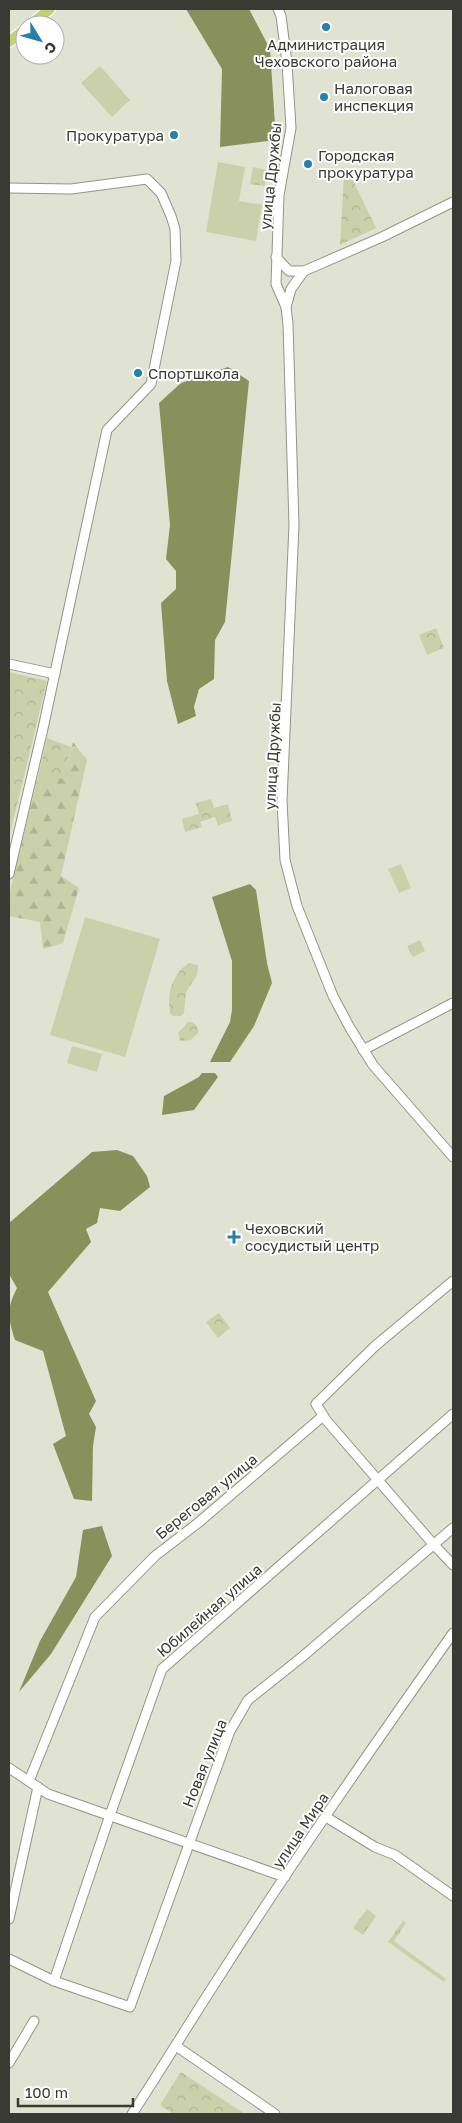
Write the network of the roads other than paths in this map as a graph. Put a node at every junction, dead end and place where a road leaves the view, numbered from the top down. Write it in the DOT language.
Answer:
graph roads {
  1 [pos="278,9"];
  2 [pos="9,188"];
  3 [pos="453,202"];
  4 [pos="276,258"];
  5 [pos="304,271"];
  6 [pos="286,307"];
  7 [pos="9,664"];
  8 [pos="55,674"];
  9 [pos="9,874"];
  10 [pos="453,1003"];
  11 [pos="364,1050"];
  12 [pos="453,1156"];
  13 [pos="453,1281"];
  14 [pos="453,1414"];
  15 [pos="324,1416"];
  16 [pos="377,1479"];
  17 [pos="453,1528"];
  18 [pos="434,1545"];
  19 [pos="453,1564"];
  20 [pos="453,1633"];
  21 [pos="9,1768"];
  22 [pos="29,1781"];
  23 [pos="38,1788"];
  24 [pos="110,1815"];
  25 [pos="326,1817"];
  26 [pos="189,1842"];
  27 [pos="285,1877"];
  28 [pos="453,1896"];
  29 [pos="9,1919"];
  30 [pos="9,1959"];
  31 [pos="54,1981"];
  32 [pos="34,2021"];
  33 [pos="176,2046"];
  34 [pos="9,2063"];
  35 [pos="132,2114"];
  36 [pos="274,2114"];
  1 -- 4 [label="street, улица Дружбы"];
  2 -- 8 [label="street"];
  3 -- 5 [label="street"];
  4 -- 5 [label="street"];
  4 -- 6 [label="street, улица Дружбы"];
  5 -- 6 [label="street, улица Дружбы"];
  6 -- 11 [label="street, улица Дружбы"];
  7 -- 8 [label="street"];
  8 -- 9 [label="street"];
  10 -- 11 [label="street"];
  11 -- 12 [label="street, улица Дружбы"];
  13 -- 15 [label="street"];
  14 -- 16 [label="street, Юбилейная улица"];
  15 -- 16 [label="street"];
  15 -- 22 [label="street, Береговая улица"];
  16 -- 18 [label="street"];
  16 -- 24 [label="street, Юбилейная улица"];
  17 -- 18 [label="street, Новая улица"];
  18 -- 19 [label="street"];
  18 -- 26 [label="street, Новая улица"];
  20 -- 25 [label="street, улица Мира"];
  21 -- 22 [label="street"];
  22 -- 23 [label="street"];
  23 -- 24 [label="street"];
  23 -- 29 [label="street"];
  24 -- 26 [label="street"];
  24 -- 31 [label="street, Юбилейная улица"];
  25 -- 27 [label="street, улица Мира"];
  25 -- 28 [label="street"];
  26 -- 27 [label="street"];
  26 -- 31 [label="street, Новая улица"];
  27 -- 33 [label="street, улица Мира"];
  30 -- 31 [label="street"];
  32 -- 34 [label="street"];
  33 -- 35 [label="street, улица Мира"];
  33 -- 36 [label="street"];
}
